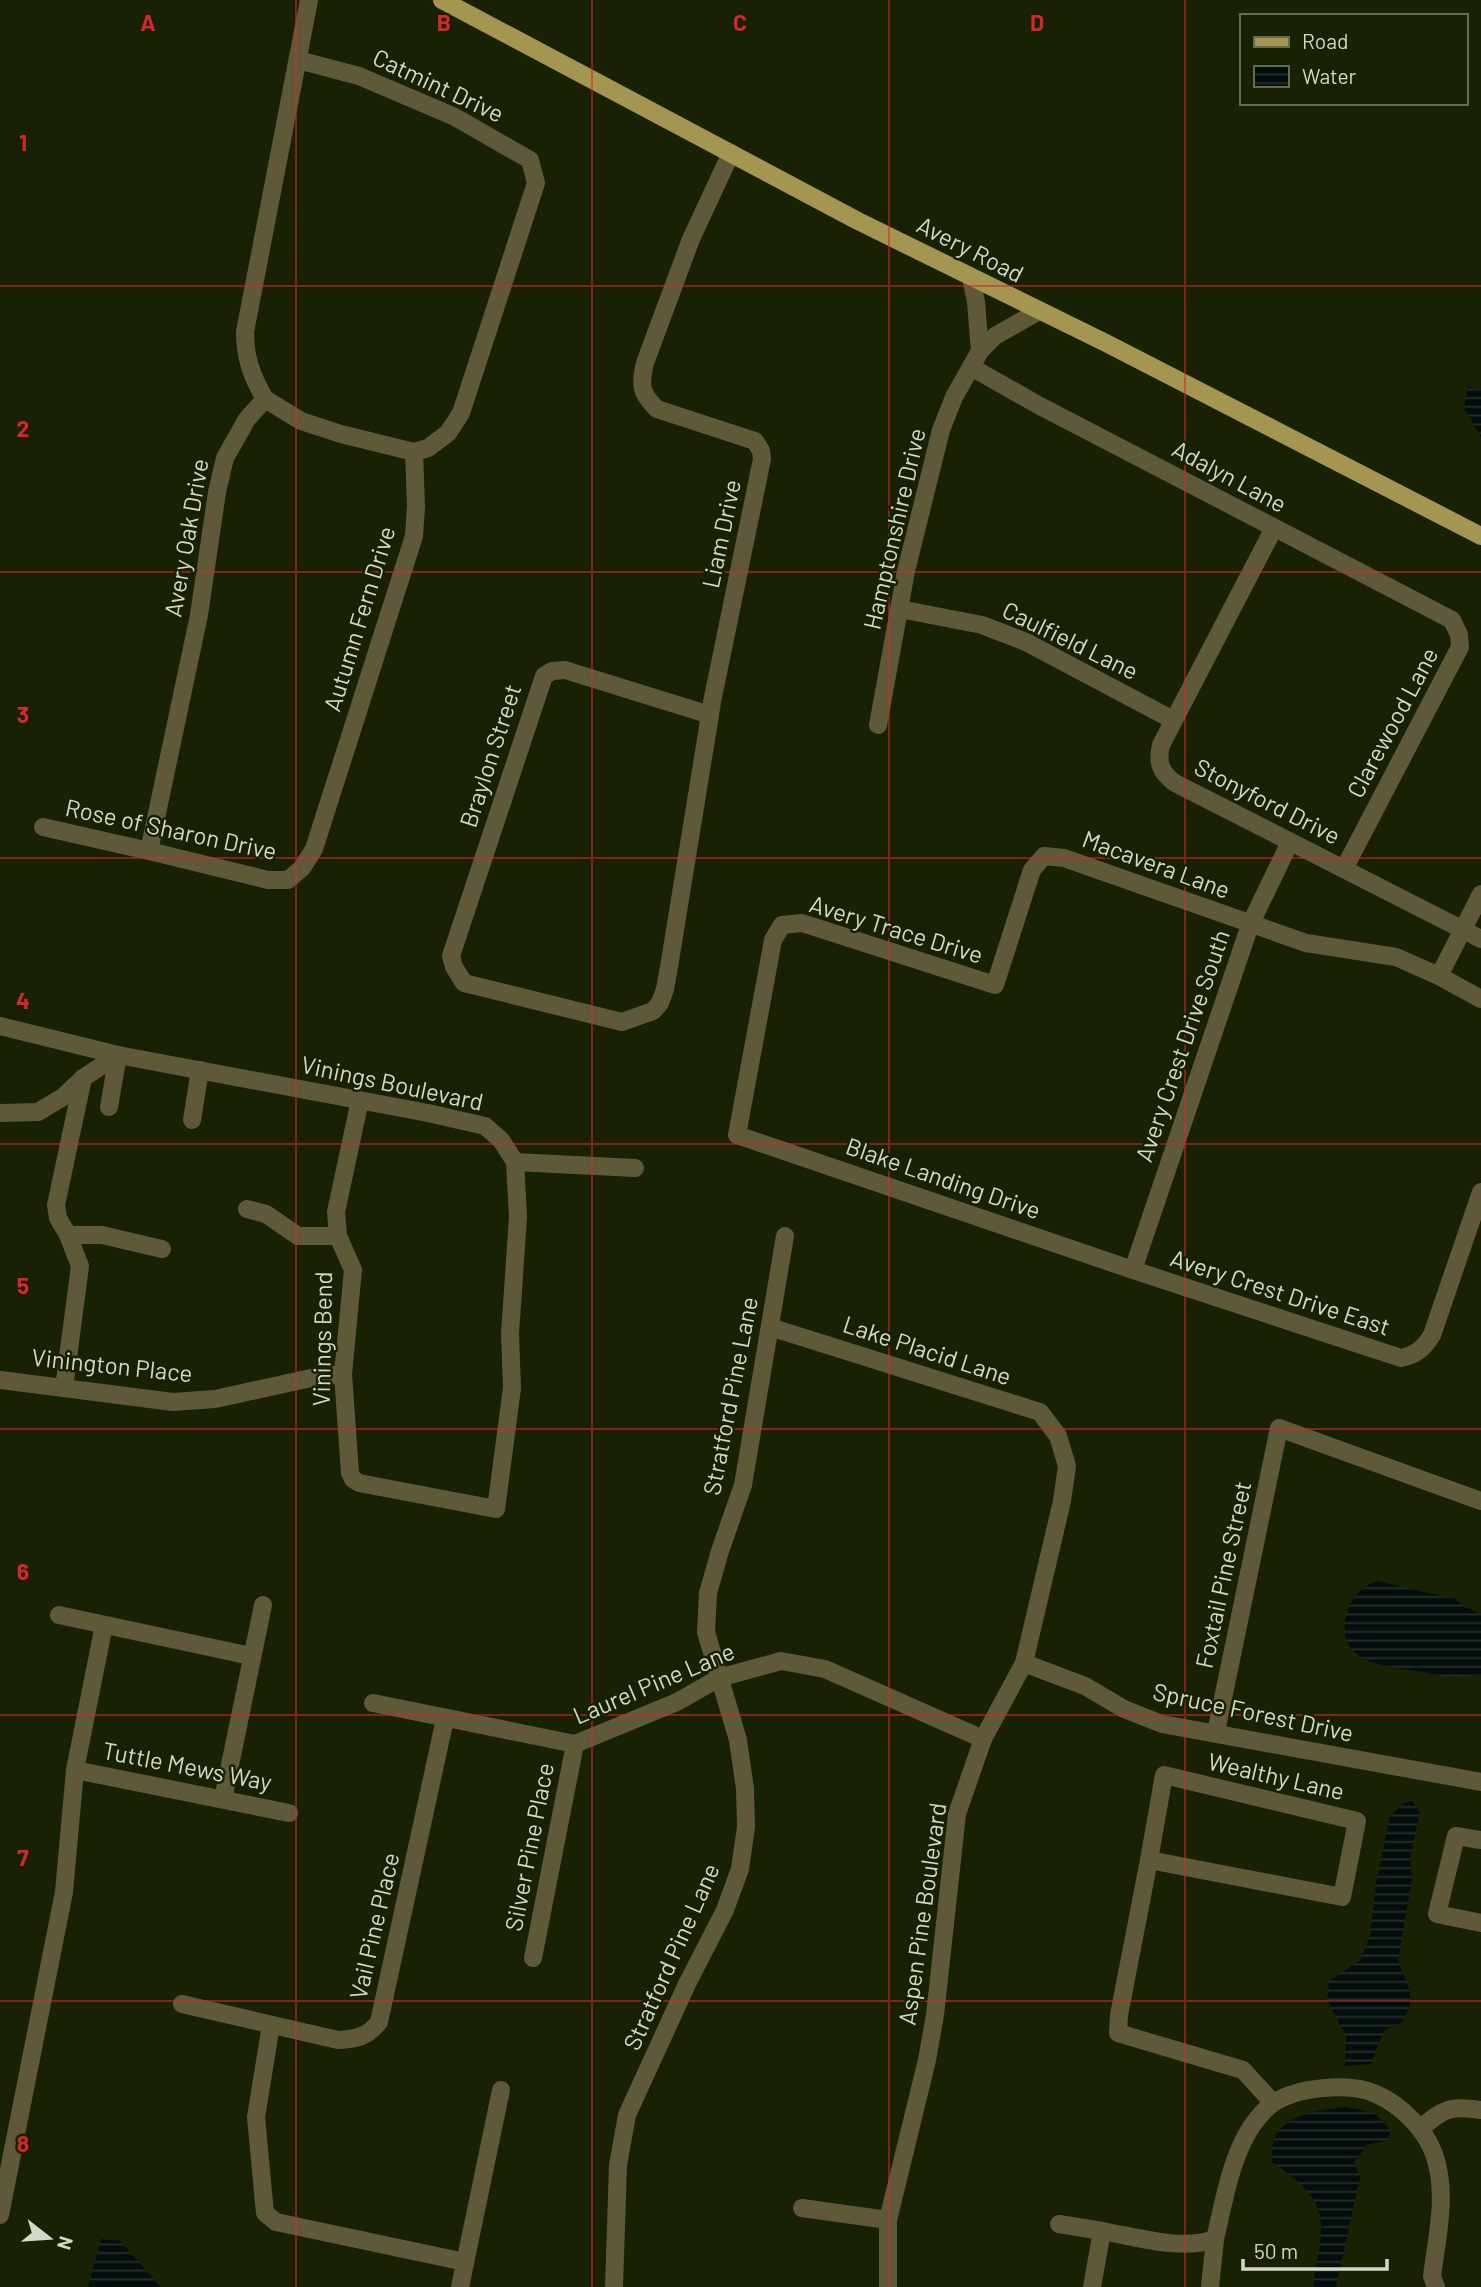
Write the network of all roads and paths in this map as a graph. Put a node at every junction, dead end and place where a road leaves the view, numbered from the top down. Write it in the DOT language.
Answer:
graph roads {
  1 [pos="309,0"];
  2 [pos="442,0"];
  3 [pos="298,60"];
  4 [pos="731,153"];
  5 [pos="971,278"];
  6 [pos="1039,311"];
  7 [pos="980,351"];
  8 [pos="971,367"];
  9 [pos="264,399"];
  10 [pos="414,452"];
  11 [pos="1274,528"];
  12 [pos="1481,536"];
  13 [pos="900,608"];
  14 [pos="1459,635"];
  15 [pos="710,715"];
  16 [pos="1173,720"];
  17 [pos="878,725"];
  18 [pos="43,827"];
  19 [pos="1290,842"];
  20 [pos="149,850"];
  21 [pos="1344,869"];
  22 [pos="289,880"];
  23 [pos="1481,894"];
  24 [pos="1250,925"];
  25 [pos="1462,929"];
  26 [pos="1481,939"];
  27 [pos="1439,976"];
  28 [pos="995,985"];
  29 [pos="1481,999"];
  30 [pos="653,1011"];
  31 [pos="0,1026"];
  32 [pos="118,1055"];
  33 [pos="200,1070"];
  34 [pos="83,1078"];
  35 [pos="360,1100"];
  36 [pos="109,1107"];
  37 [pos="0,1113"];
  38 [pos="192,1120"];
  39 [pos="737,1135"];
  40 [pos="515,1162"];
  41 [pos="635,1168"];
  42 [pos="1481,1192"];
  43 [pos="247,1209"];
  44 [pos="68,1234"];
  45 [pos="338,1236"];
  46 [pos="785,1236"];
  47 [pos="162,1249"];
  48 [pos="1133,1270"];
  49 [pos="770,1327"];
  50 [pos="343,1374"];
  51 [pos="0,1380"];
  52 [pos="64,1388"];
  53 [pos="1058,1436"];
  54 [pos="1481,1501"];
  55 [pos="263,1605"];
  56 [pos="59,1615"];
  57 [pos="104,1625"];
  58 [pos="251,1656"];
  59 [pos="1024,1663"];
  60 [pos="719,1678"];
  61 [pos="373,1703"];
  62 [pos="445,1719"];
  63 [pos="1216,1732"];
  64 [pos="983,1739"];
  65 [pos="575,1744"];
  66 [pos="75,1770"];
  67 [pos="1481,1782"];
  68 [pos="223,1799"];
  69 [pos="289,1813"];
  70 [pos="1481,1840"];
  71 [pos="1149,1860"];
  72 [pos="1481,1923"];
  73 [pos="533,1958"];
  74 [pos="182,2004"];
  75 [pos="271,2025"];
  76 [pos="501,2090"];
  77 [pos="1273,2104"];
  78 [pos="1481,2110"];
  79 [pos="1421,2128"];
  80 [pos="802,2208"];
  81 [pos="0,2216"];
  82 [pos="888,2220"];
  83 [pos="1059,2224"];
  84 [pos="1102,2231"];
  85 [pos="1215,2239"];
  86 [pos="465,2262"];
  87 [pos="460,2287"];
  88 [pos="614,2287"];
  89 [pos="888,2287"];
  90 [pos="1092,2287"];
  91 [pos="1210,2287"];
  92 [pos="1436,2287"];
  1 -- 3 [label="street"];
  2 -- 4 [label="main road, Avery Road"];
  3 -- 9 [label="street"];
  3 -- 10 [label="street, Catmint Drive"];
  4 -- 5 [label="main road, Avery Road"];
  4 -- 15 [label="street, Liam Drive"];
  5 -- 6 [label="main road, Avery Road"];
  5 -- 7 [label="street"];
  6 -- 7 [label="street, Hamptonshire Drive"];
  6 -- 12 [label="main road, Avery Road"];
  7 -- 8 [label="street, Hamptonshire Drive"];
  8 -- 11 [label="street, Adalyn Lane"];
  8 -- 13 [label="street, Hamptonshire Drive"];
  9 -- 10 [label="street"];
  9 -- 20 [label="street, Avery Oak Drive"];
  10 -- 22 [label="street, Autumn Fern Drive"];
  11 -- 14 [label="street, Adalyn Lane"];
  11 -- 16 [label="street, Stonyford Drive"];
  13 -- 16 [label="street, Caulfield Lane"];
  13 -- 17 [label="street, Hamptonshire Drive"];
  14 -- 21 [label="street, Clarewood Lane"];
  15 -- 30 [label="street, Liam Drive"];
  15 -- 30 [label="street, Braylon Street"];
  16 -- 19 [label="street, Stonyford Drive"];
  18 -- 20 [label="street, Rose of Sharon Drive"];
  19 -- 21 [label="street, Stonyford Drive"];
  19 -- 24 [label="street, Avery Crest Drive South"];
  20 -- 22 [label="street, Rose of Sharon Drive"];
  21 -- 25 [label="street, Stonyford Drive"];
  23 -- 25 [label="street"];
  24 -- 27 [label="street, Macavera Lane"];
  24 -- 28 [label="street, Macavera Lane"];
  24 -- 48 [label="street, Avery Crest Drive South"];
  25 -- 26 [label="street, Stonyford Drive"];
  25 -- 27 [label="street"];
  27 -- 29 [label="street, Macavera Lane"];
  28 -- 39 [label="street, Avery Trace Drive"];
  31 -- 32 [label="street, Vinings Boulevard"];
  32 -- 33 [label="street, Vinings Boulevard"];
  32 -- 34 [label="street"];
  32 -- 36 [label="street"];
  33 -- 35 [label="street, Vinings Boulevard"];
  33 -- 38 [label="street"];
  34 -- 37 [label="street"];
  34 -- 44 [label="street"];
  35 -- 40 [label="street, Vinings Boulevard"];
  35 -- 45 [label="street, Vinings Bend"];
  39 -- 48 [label="street, Blake Landing Drive"];
  40 -- 41 [label="street"];
  40 -- 50 [label="street, Vinings Bend"];
  42 -- 48 [label="street, Avery Crest Drive East"];
  43 -- 45 [label="street"];
  44 -- 47 [label="street"];
  44 -- 52 [label="street"];
  45 -- 50 [label="street, Vinings Bend"];
  46 -- 49 [label="street, Stratford Pine Lane"];
  49 -- 53 [label="street, Lake Placid Lane"];
  49 -- 60 [label="street, Stratford Pine Lane"];
  50 -- 52 [label="street, Vinington Place"];
  51 -- 52 [label="street, Vinington Place"];
  53 -- 59 [label="street, Aspen Pine Boulevard"];
  54 -- 63 [label="street, Foxtail Pine Street"];
  55 -- 58 [label="street"];
  56 -- 57 [label="street"];
  57 -- 58 [label="street"];
  57 -- 66 [label="street"];
  58 -- 68 [label="street"];
  59 -- 63 [label="street, Spruce Forest Drive"];
  59 -- 64 [label="street, Aspen Pine Boulevard"];
  60 -- 64 [label="street, Laurel Pine Lane"];
  60 -- 65 [label="street, Laurel Pine Lane"];
  60 -- 88 [label="street, Stratford Pine Lane"];
  61 -- 62 [label="street, Laurel Pine Lane"];
  62 -- 65 [label="street, Laurel Pine Lane"];
  62 -- 75 [label="street, Vail Pine Place"];
  63 -- 67 [label="street, Spruce Forest Drive"];
  64 -- 82 [label="street, Aspen Pine Boulevard"];
  65 -- 73 [label="street, Silver Pine Place"];
  66 -- 68 [label="street, Tuttle Mews Way"];
  66 -- 81 [label="street"];
  68 -- 69 [label="street, Tuttle Mews Way"];
  70 -- 72 [label="street"];
  71 -- 71 [label="street, Wealthy Lane"];
  71 -- 77 [label="street, Wealthy Lane"];
  74 -- 75 [label="street, Vail Pine Place"];
  75 -- 86 [label="street"];
  76 -- 86 [label="street"];
  77 -- 79 [label="street"];
  77 -- 85 [label="street"];
  78 -- 79 [label="street"];
  79 -- 92 [label="street"];
  80 -- 82 [label="street"];
  82 -- 89 [label="street, Aspen Pine Boulevard"];
  83 -- 84 [label="street"];
  84 -- 85 [label="street"];
  84 -- 90 [label="street"];
  85 -- 91 [label="street"];
  86 -- 87 [label="street"];
}
